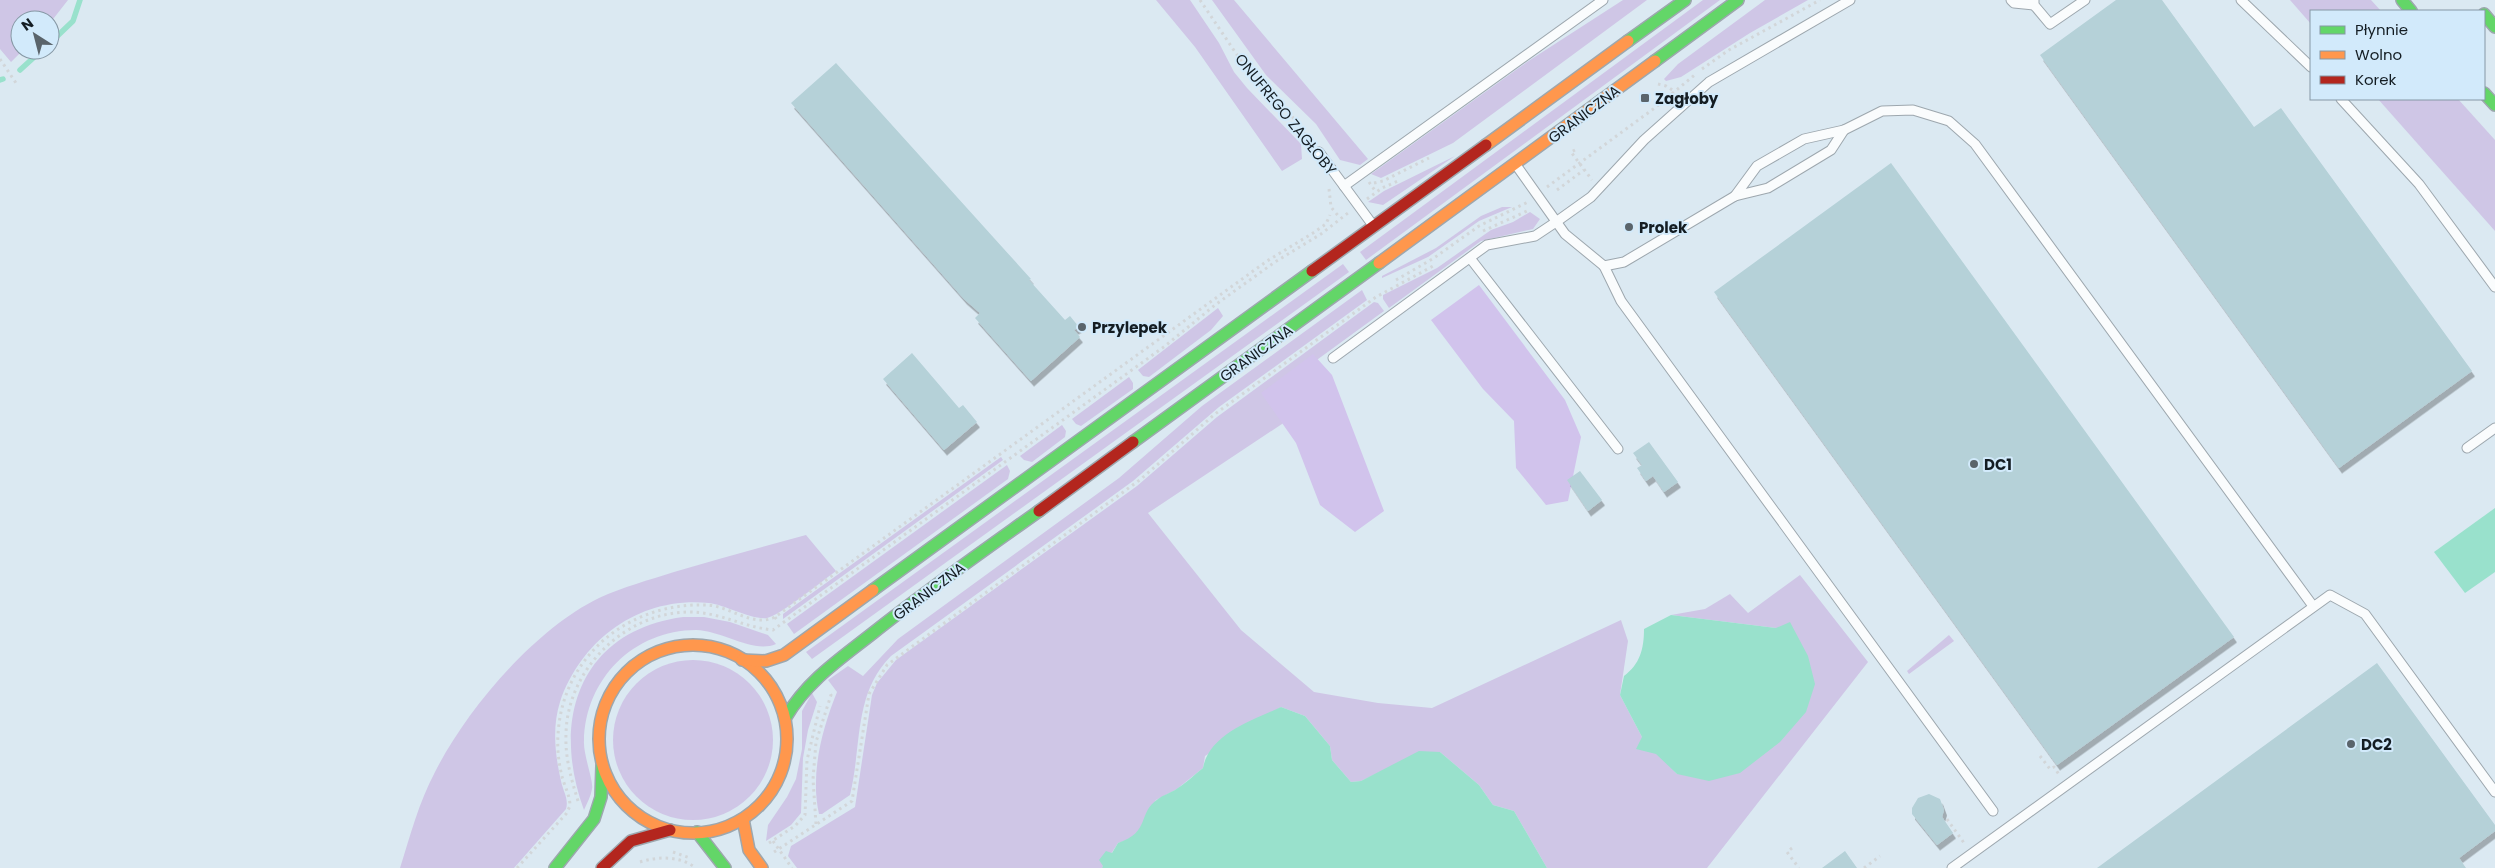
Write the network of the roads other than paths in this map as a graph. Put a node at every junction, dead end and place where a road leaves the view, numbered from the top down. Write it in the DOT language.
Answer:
graph roads {
  1 [pos="1603,0"];
  2 [pos="1685,0"];
  3 [pos="1738,0"];
  4 [pos="1850,0"];
  5 [pos="2011,0"];
  6 [pos="2085,0"];
  7 [pos="2241,0"];
  8 [pos="2402,0"];
  9 [pos="2034,2"];
  10 [pos="2411,10"];
  11 [pos="2485,16"];
  12 [pos="2495,27"];
  13 [pos="2310,66"];
  14 [pos="2485,94"];
  15 [pos="2342,100"];
  16 [pos="2495,105"];
  17 [pos="1844,130"];
  18 [pos="1319,152"];
  19 [pos="1516,165"];
  20 [pos="1344,186"];
  21 [pos="1735,196"];
  22 [pos="1556,222"];
  23 [pos="1374,227"];
  24 [pos="1470,258"];
  25 [pos="1604,266"];
  26 [pos="2495,287"];
  27 [pos="1334,358"];
  28 [pos="2495,428"];
  29 [pos="2468,448"];
  30 [pos="1618,449"];
  31 [pos="2313,606"];
  32 [pos="742,660"];
  33 [pos="786,717"];
  34 [pos="602,766"];
  35 [pos="2495,792"];
  36 [pos="1993,810"];
  37 [pos="743,819"];
  38 [pos="670,830"];
  39 [pos="697,832"];
  40 [pos="555,868"];
  41 [pos="602,868"];
  42 [pos="725,868"];
  43 [pos="762,868"];
  44 [pos="1952,868"];
  1 -- 20 [label="lane"];
  2 -- 23 [label="main road, GRANICZNA"];
  3 -- 19 [label="main road, GRANICZNA"];
  4 -- 22 [label="lane"];
  5 -- 9 [label="lane"];
  6 -- 9 [label="lane"];
  7 -- 13 [label="lane"];
  8 -- 10 [label="main road"];
  11 -- 12 [label="main road"];
  14 -- 16 [label="main road"];
  15 -- 26 [label="lane"];
  17 -- 21 [label="lane"];
  17 -- 21 [label="lane"];
  17 -- 31 [label="lane"];
  18 -- 20 [label="lane, ONUFREGO ZAGŁOBY"];
  19 -- 22 [label="lane"];
  19 -- 33 [label="main road, GRANICZNA"];
  20 -- 23 [label="lane, ONUFREGO ZAGŁOBY"];
  21 -- 25 [label="lane"];
  22 -- 24 [label="lane"];
  22 -- 25 [label="lane"];
  23 -- 32 [label="main road, GRANICZNA"];
  24 -- 27 [label="lane"];
  24 -- 30 [label="lane"];
  25 -- 36 [label="lane"];
  28 -- 29 [label="lane"];
  31 -- 35 [label="lane"];
  31 -- 44 [label="lane"];
  32 -- 33 [label="main road"];
  32 -- 34 [label="main road"];
  33 -- 37 [label="main road"];
  34 -- 38 [label="main road"];
  34 -- 40 [label="main road"];
  37 -- 39 [label="main road"];
  37 -- 43 [label="main road"];
  38 -- 39 [label="main road"];
  38 -- 41 [label="main road"];
  39 -- 42 [label="main road"];
}
